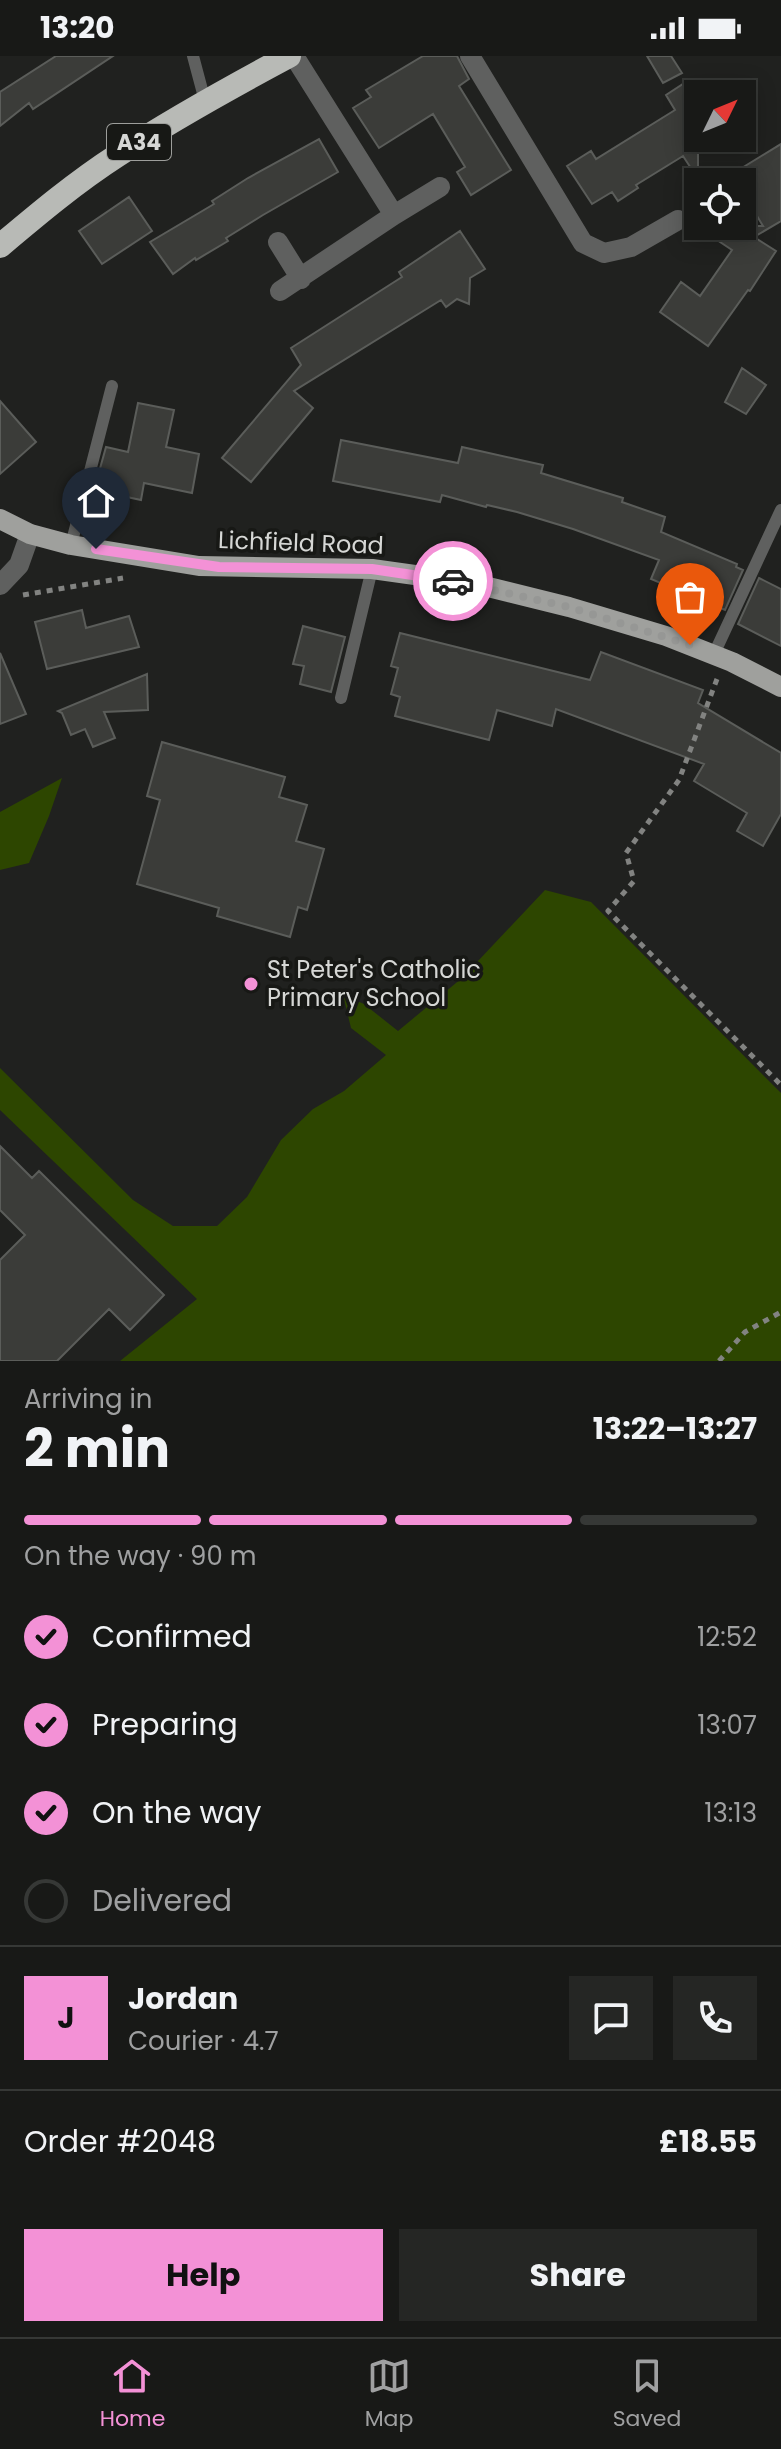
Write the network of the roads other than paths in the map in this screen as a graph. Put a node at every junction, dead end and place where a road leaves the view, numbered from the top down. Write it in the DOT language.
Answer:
graph roads {
  1 [pos="193,56"];
  2 [pos="292,56"];
  3 [pos="470,56"];
  4 [pos="205,101"];
  5 [pos="440,187"];
  6 [pos="394,215"];
  7 [pos="678,220"];
  8 [pos="278,242"];
  9 [pos="0,246"];
  10 [pos="301,279"];
  11 [pos="280,291"];
  12 [pos="112,386"];
  13 [pos="781,510"];
  14 [pos="0,519"];
  15 [pos="30,534"];
  16 [pos="71,545"];
  17 [pos="372,569"];
  18 [pos="8,591"];
  19 [pos="720,657"];
  20 [pos="781,687"];
  21 [pos="341,698"];
  1 -- 4 [label="lane"];
  2 -- 4 [label="highway, A34"];
  2 -- 6 [label="street"];
  3 -- 7 [label="street"];
  4 -- 9 [label="highway, A34"];
  5 -- 6 [label="street"];
  6 -- 10 [label="street"];
  8 -- 10 [label="street"];
  10 -- 11 [label="street"];
  12 -- 16 [label="lane"];
  13 -- 19 [label="lane"];
  14 -- 15 [label="main road, Lichfield Road"];
  15 -- 16 [label="main road, Lichfield Road"];
  15 -- 18 [label="street"];
  16 -- 17 [label="main road, Lichfield Road"];
  17 -- 19 [label="main road, Lichfield Road"];
  17 -- 21 [label="lane"];
  19 -- 20 [label="main road, Lichfield Road"];
}
